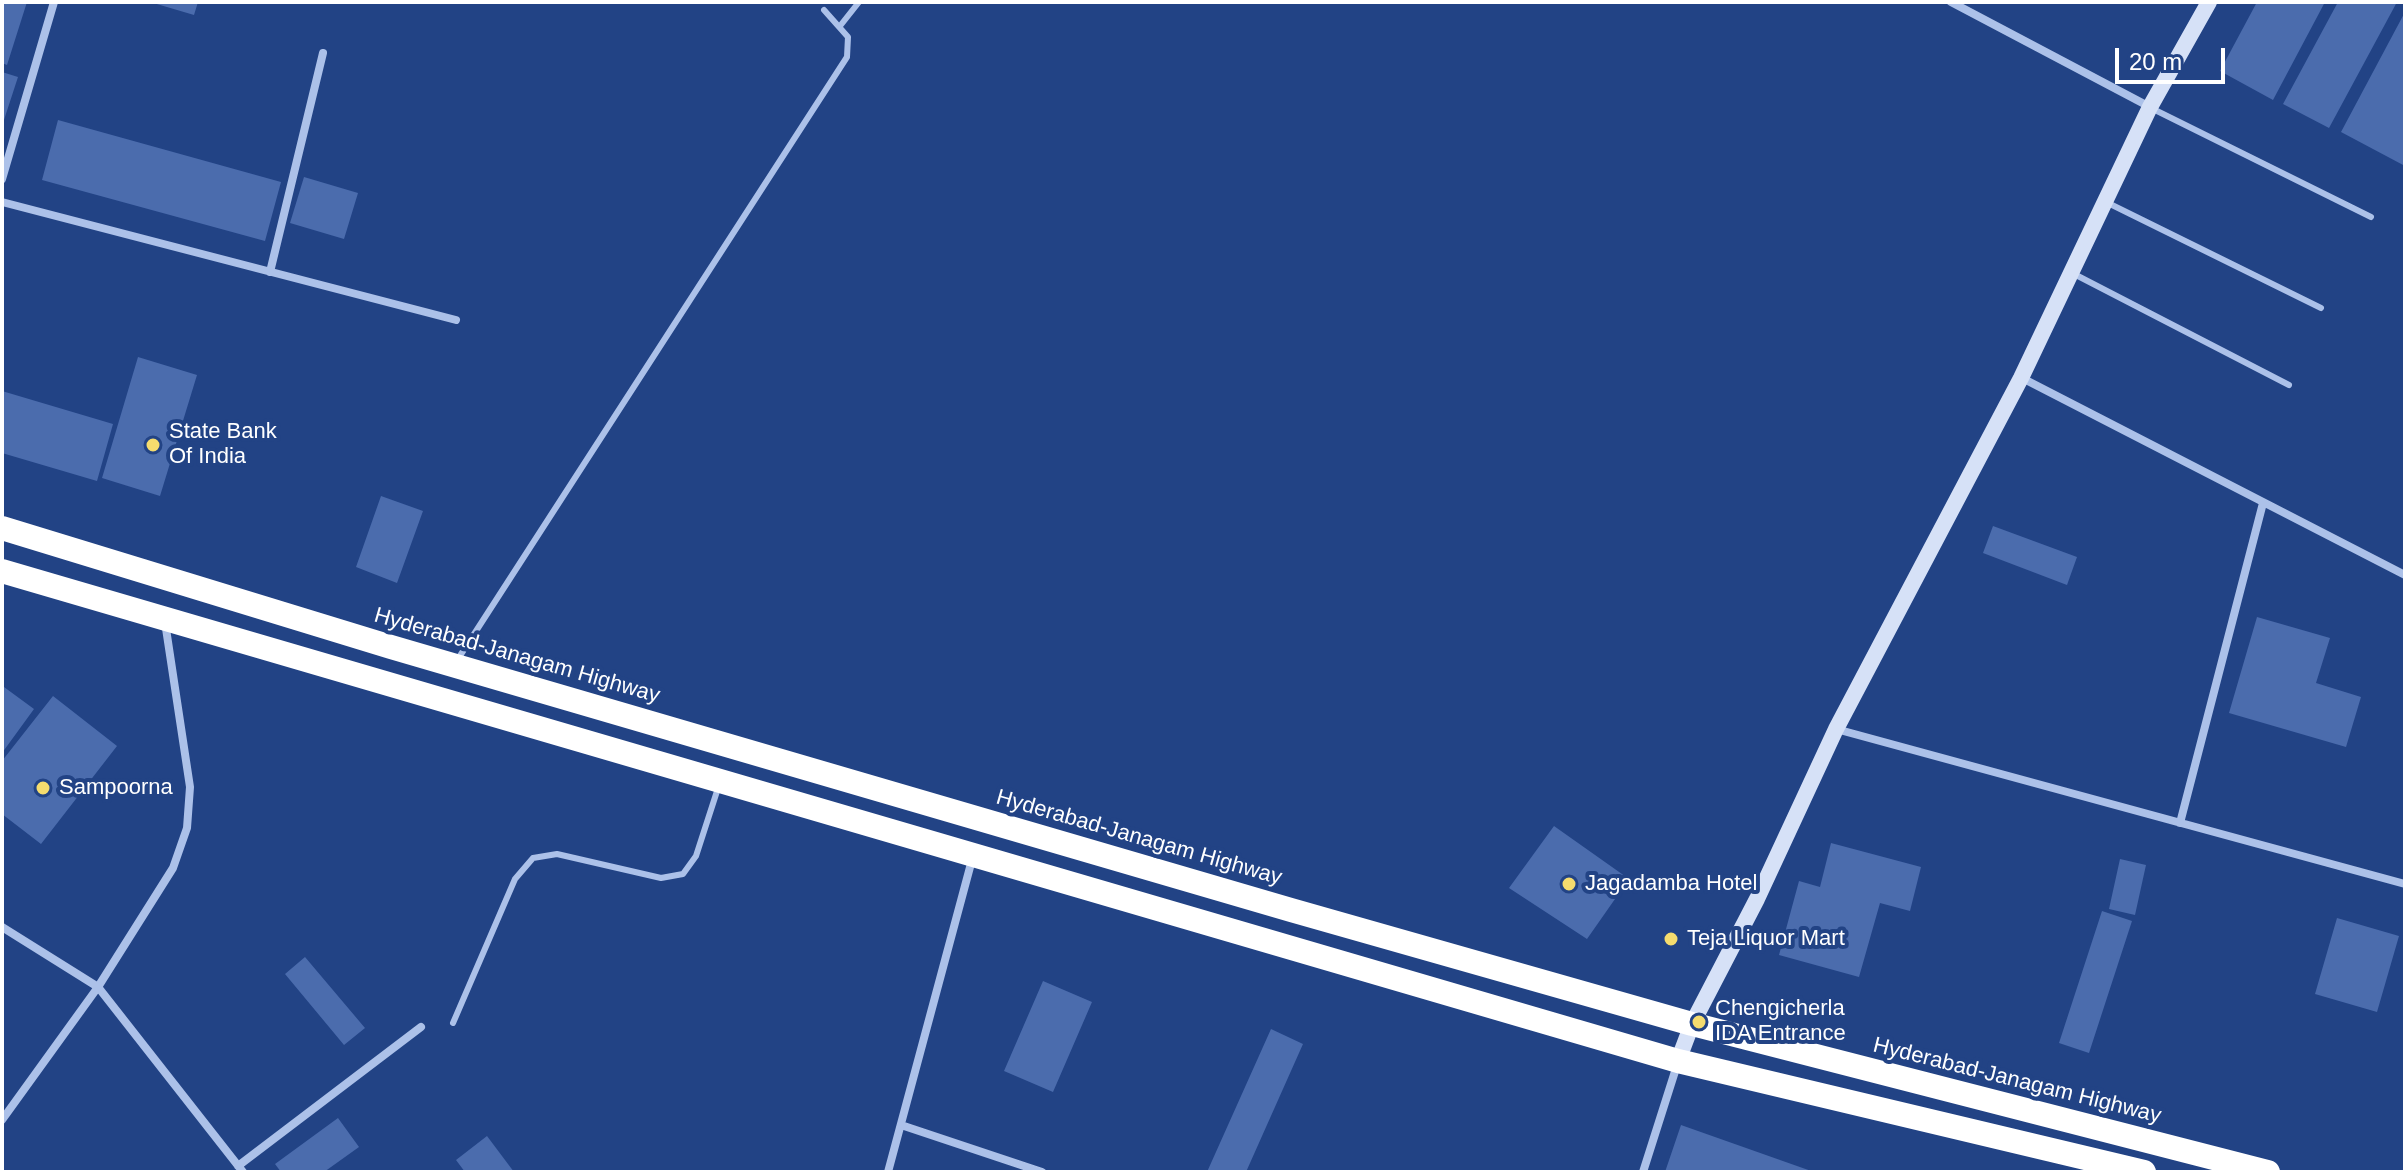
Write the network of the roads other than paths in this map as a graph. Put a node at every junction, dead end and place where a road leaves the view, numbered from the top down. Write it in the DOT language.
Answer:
graph roads {
  1 [pos="54,2"];
  2 [pos="859,2"];
  3 [pos="1951,2"];
  4 [pos="2209,2"];
  5 [pos="824,10"];
  6 [pos="840,26"];
  7 [pos="323,53"];
  8 [pos="2150,107"];
  9 [pos="2,179"];
  10 [pos="2105,201"];
  11 [pos="2,202"];
  12 [pos="2371,217"];
  13 [pos="270,272"];
  14 [pos="2071,273"];
  15 [pos="2321,308"];
  16 [pos="456,320"];
  17 [pos="2021,378"];
  18 [pos="2289,385"];
  19 [pos="2263,503"];
  20 [pos="2,528"];
  21 [pos="2,571"];
  22 [pos="2405,575"];
  23 [pos="165,619"];
  24 [pos="454,665"];
  25 [pos="1836,729"];
  26 [pos="720,781"];
  27 [pos="2180,823"];
  28 [pos="1072,846"];
  29 [pos="974,856"];
  30 [pos="1063,882"];
  31 [pos="2405,884"];
  32 [pos="2,927"];
  33 [pos="98,987"];
  34 [pos="453,1023"];
  35 [pos="1692,1024"];
  36 [pos="421,1027"];
  37 [pos="1678,1061"];
  38 [pos="2,1120"];
  39 [pos="901,1125"];
  40 [pos="241,1169"];
  41 [pos="888,1172"];
  42 [pos="1042,1172"];
  43 [pos="1643,1172"];
  44 [pos="2144,1172"];
  45 [pos="2268,1172"];
  1 -- 9 [label="street"];
  2 -- 6 [label="lane"];
  3 -- 8 [label="street"];
  4 -- 8 [label="street"];
  5 -- 6 [label="lane"];
  6 -- 24 [label="lane"];
  7 -- 13 [label="street"];
  8 -- 10 [label="street"];
  8 -- 12 [label="lane"];
  10 -- 14 [label="street"];
  10 -- 15 [label="lane"];
  11 -- 13 [label="street"];
  13 -- 16 [label="street"];
  14 -- 17 [label="street"];
  14 -- 18 [label="lane"];
  17 -- 19 [label="street"];
  17 -- 25 [label="street"];
  19 -- 22 [label="street"];
  19 -- 27 [label="street"];
  20 -- 24 [label="highway, Hyderabad-Janagam Highway"];
  21 -- 23 [label="highway"];
  23 -- 26 [label="highway"];
  23 -- 33 [label="street"];
  24 -- 28 [label="highway, Hyderabad-Janagam Highway"];
  25 -- 27 [label="street"];
  25 -- 35 [label="street"];
  26 -- 29 [label="highway"];
  26 -- 34 [label="lane"];
  27 -- 31 [label="street"];
  28 -- 30 [label="highway"];
  28 -- 35 [label="highway, Hyderabad-Janagam Highway"];
  29 -- 30 [label="highway"];
  29 -- 39 [label="street"];
  30 -- 37 [label="highway"];
  32 -- 33 [label="street"];
  33 -- 38 [label="street"];
  33 -- 40 [label="street"];
  35 -- 37 [label="street"];
  35 -- 45 [label="highway, Hyderabad-Janagam Highway"];
  36 -- 40 [label="street"];
  37 -- 43 [label="street"];
  37 -- 44 [label="highway"];
  39 -- 41 [label="street"];
  39 -- 42 [label="street"];
}
